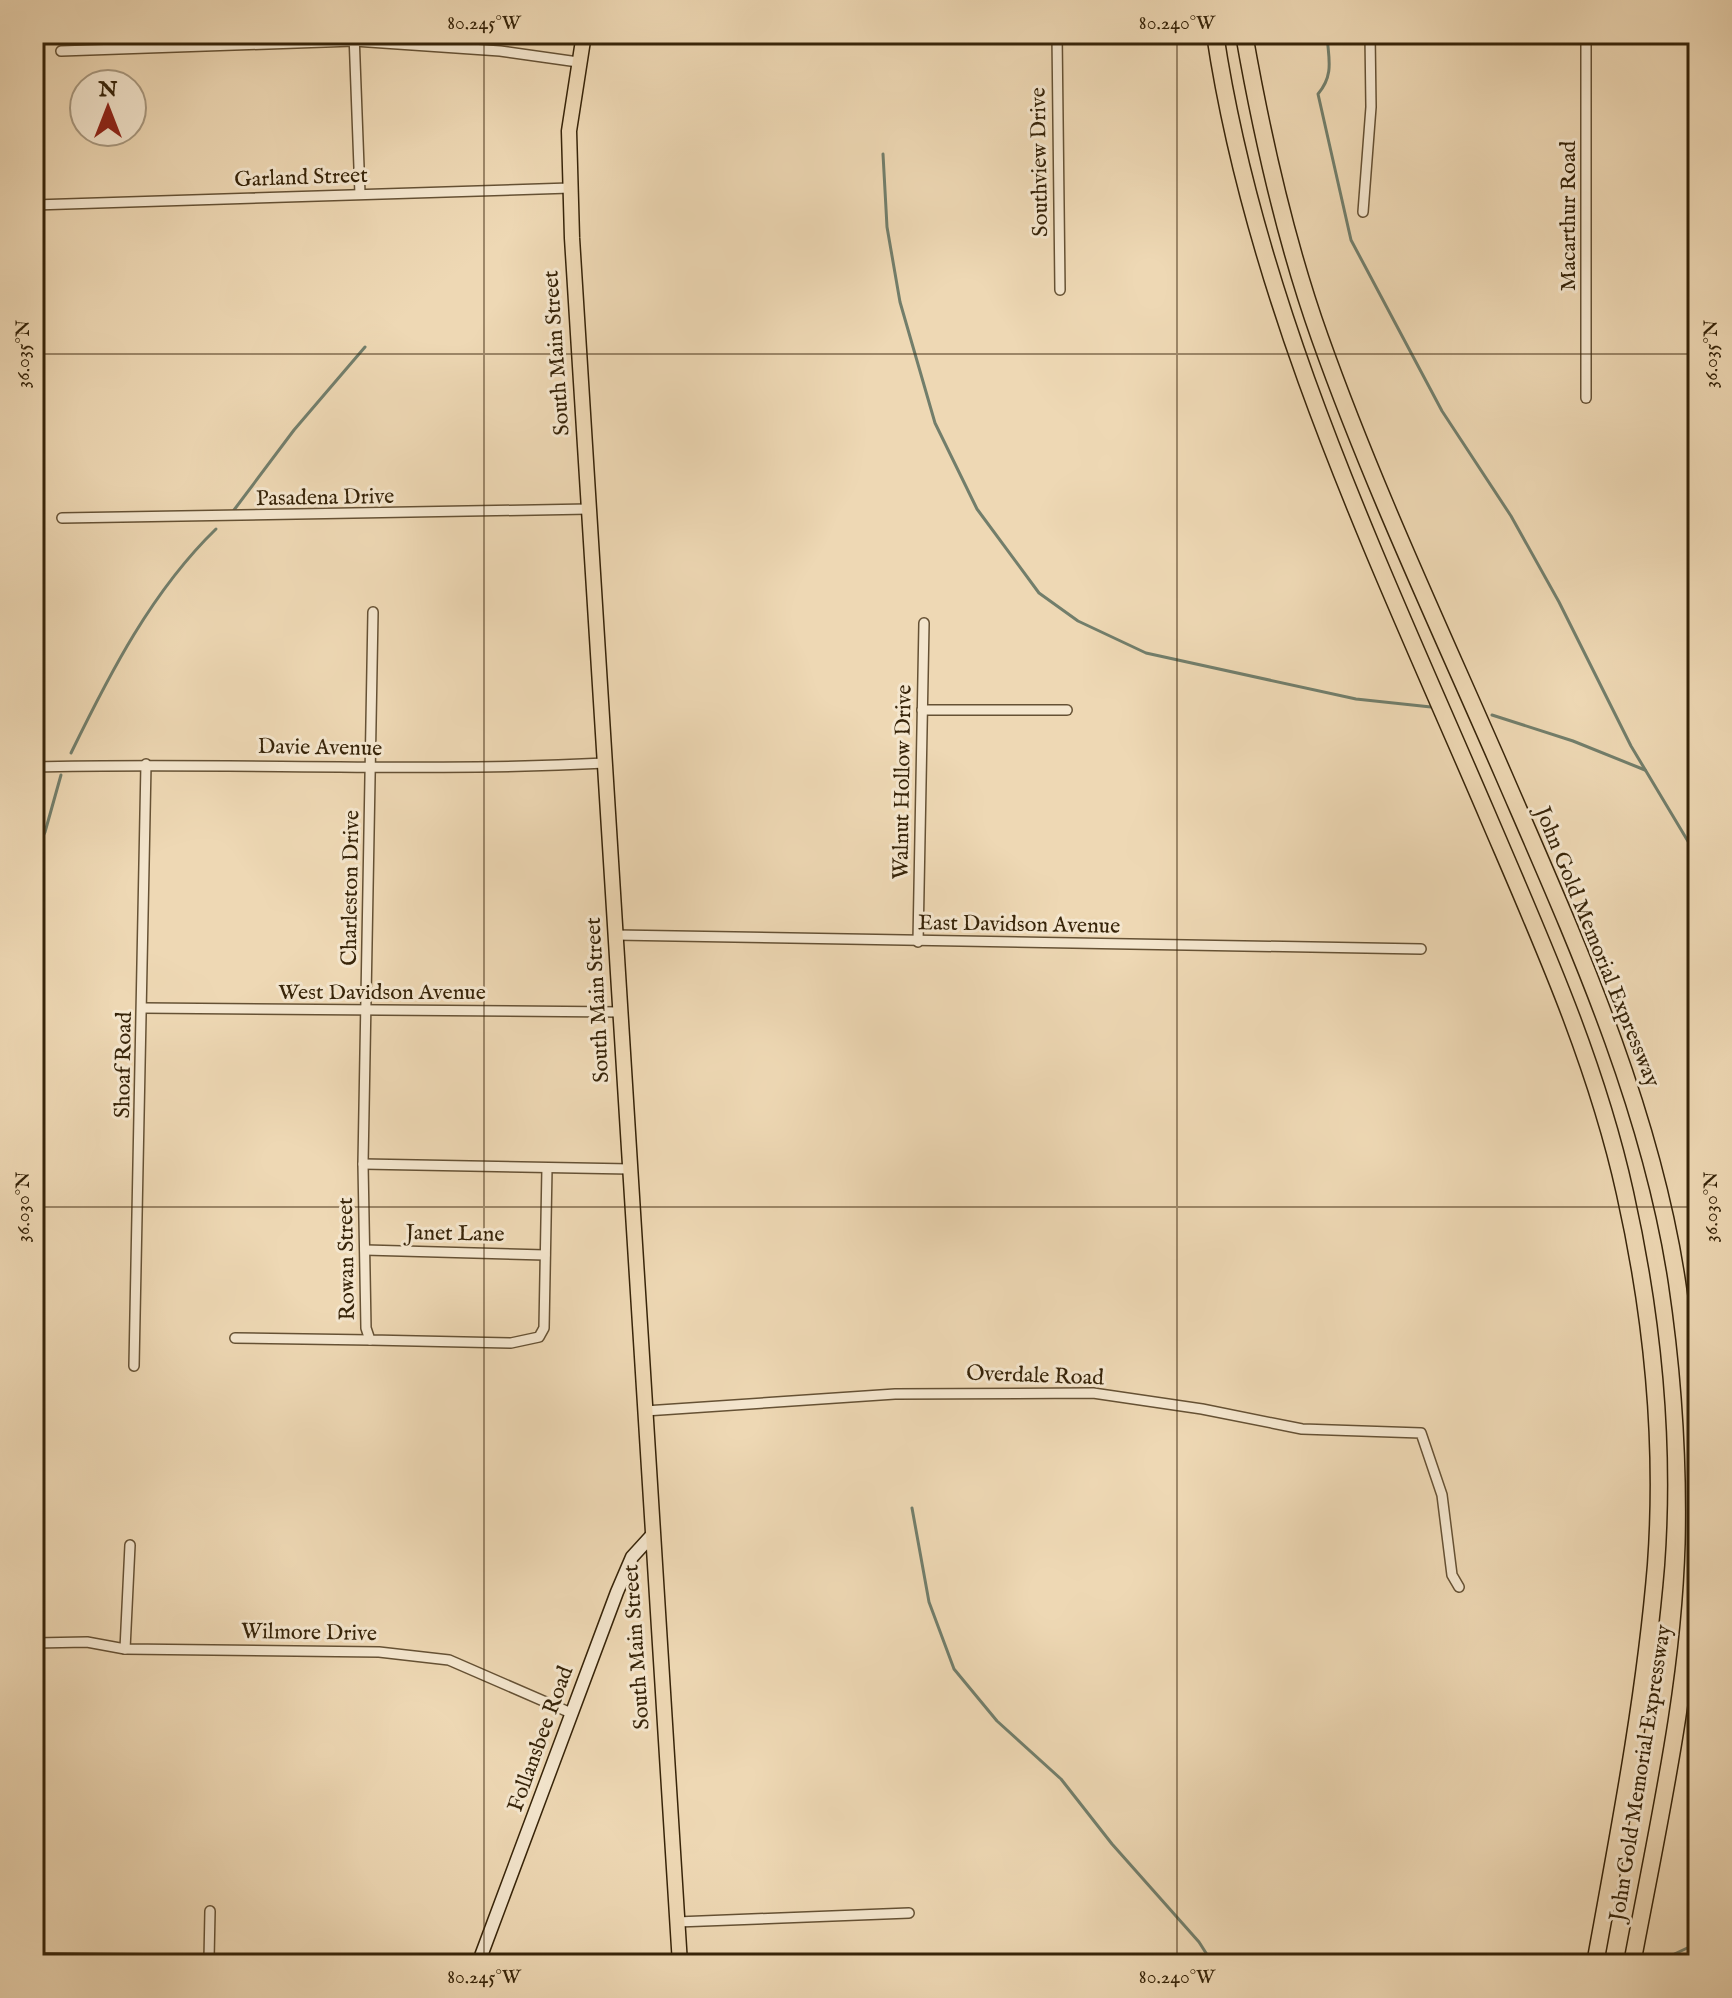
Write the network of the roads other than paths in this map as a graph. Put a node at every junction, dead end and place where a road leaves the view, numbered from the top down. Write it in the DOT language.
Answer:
graph roads {
  1 [pos="584,34"];
  2 [pos="1057,34"];
  3 [pos="1215,34"];
  4 [pos="1244,34"];
  5 [pos="1370,34"];
  6 [pos="1586,34"];
  7 [pos="354,37"];
  8 [pos="61,51"];
  9 [pos="578,62"];
  10 [pos="570,188"];
  11 [pos="360,194"];
  12 [pos="34,205"];
  13 [pos="1363,212"];
  14 [pos="1060,290"];
  15 [pos="1586,398"];
  16 [pos="589,509"];
  17 [pos="62,518"];
  18 [pos="373,612"];
  19 [pos="924,623"];
  20 [pos="922,710"];
  21 [pos="1067,710"];
  22 [pos="605,763"];
  23 [pos="146,764"];
  24 [pos="34,767"];
  25 [pos="371,767"];
  26 [pos="616,935"];
  27 [pos="918,942"];
  28 [pos="1421,949"];
  29 [pos="143,1008"];
  30 [pos="367,1012"];
  31 [pos="620,1012"];
  32 [pos="363,1164"];
  33 [pos="547,1168"];
  34 [pos="630,1169"];
  35 [pos="365,1250"];
  36 [pos="545,1255"];
  37 [pos="235,1338"];
  38 [pos="370,1340"];
  39 [pos="134,1366"];
  40 [pos="645,1411"];
  41 [pos="653,1534"];
  42 [pos="130,1545"];
  43 [pos="1459,1587"];
  44 [pos="35,1643"];
  45 [pos="125,1649"];
  46 [pos="571,1713"];
  47 [pos="210,1911"];
  48 [pos="909,1913"];
  49 [pos="677,1922"];
  50 [pos="1596,1957"];
  51 [pos="34,1958"];
  52 [pos="209,1959"];
  53 [pos="262,1960"];
  54 [pos="478,1964"];
  55 [pos="680,1964"];
  56 [pos="1632,1964"];
  1 -- 9 [label="main road, South Main Street"];
  2 -- 14 [label="street, Southview Drive"];
  3 -- 50 [label="highway, John Gold Memorial Expressway"];
  4 -- 56 [label="highway, John Gold Memorial Expressway"];
  5 -- 13 [label="street"];
  6 -- 15 [label="street, Macarthur Road"];
  7 -- 8 [label="street"];
  7 -- 9 [label="street"];
  7 -- 11 [label="street"];
  9 -- 10 [label="main road, South Main Street"];
  10 -- 11 [label="street, Garland Street"];
  10 -- 16 [label="main road, South Main Street"];
  11 -- 12 [label="street, Garland Street"];
  16 -- 17 [label="street, Pasadena Drive"];
  16 -- 22 [label="main road, South Main Street"];
  18 -- 25 [label="street, Charleston Drive"];
  19 -- 20 [label="street, Walnut Hollow Drive"];
  20 -- 21 [label="street"];
  20 -- 27 [label="street, Walnut Hollow Drive"];
  22 -- 25 [label="street, Davie Avenue"];
  22 -- 26 [label="main road, South Main Street"];
  23 -- 24 [label="street, Davie Avenue"];
  23 -- 25 [label="street, Davie Avenue"];
  23 -- 29 [label="street, Shoaf Road"];
  25 -- 30 [label="street, Charleston Drive"];
  26 -- 27 [label="street, East Davidson Avenue"];
  26 -- 31 [label="main road, South Main Street"];
  27 -- 28 [label="street, East Davidson Avenue"];
  29 -- 30 [label="street, West Davidson Avenue"];
  29 -- 39 [label="street, Shoaf Road"];
  30 -- 31 [label="street, West Davidson Avenue"];
  30 -- 32 [label="street, Charleston Drive"];
  31 -- 34 [label="main road, South Main Street"];
  32 -- 33 [label="street"];
  32 -- 35 [label="street, Rowan Street"];
  33 -- 34 [label="street"];
  33 -- 36 [label="street, Rowan Street"];
  34 -- 40 [label="main road, South Main Street"];
  35 -- 36 [label="street, Janet Lane"];
  35 -- 38 [label="street, Rowan Street"];
  36 -- 38 [label="street, Rowan Street"];
  37 -- 38 [label="street"];
  40 -- 41 [label="main road, South Main Street"];
  40 -- 43 [label="street, Overdale Road"];
  41 -- 46 [label="street, Follansbee Road"];
  41 -- 49 [label="main road, South Main Street"];
  42 -- 45 [label="street"];
  44 -- 45 [label="street, Wilmore Drive"];
  45 -- 46 [label="street, Wilmore Drive"];
  46 -- 54 [label="street, Follansbee Road"];
  47 -- 52 [label="street"];
  48 -- 49 [label="street"];
  49 -- 55 [label="main road, South Main Street"];
  51 -- 52 [label="street"];
  52 -- 53 [label="street"];
}
